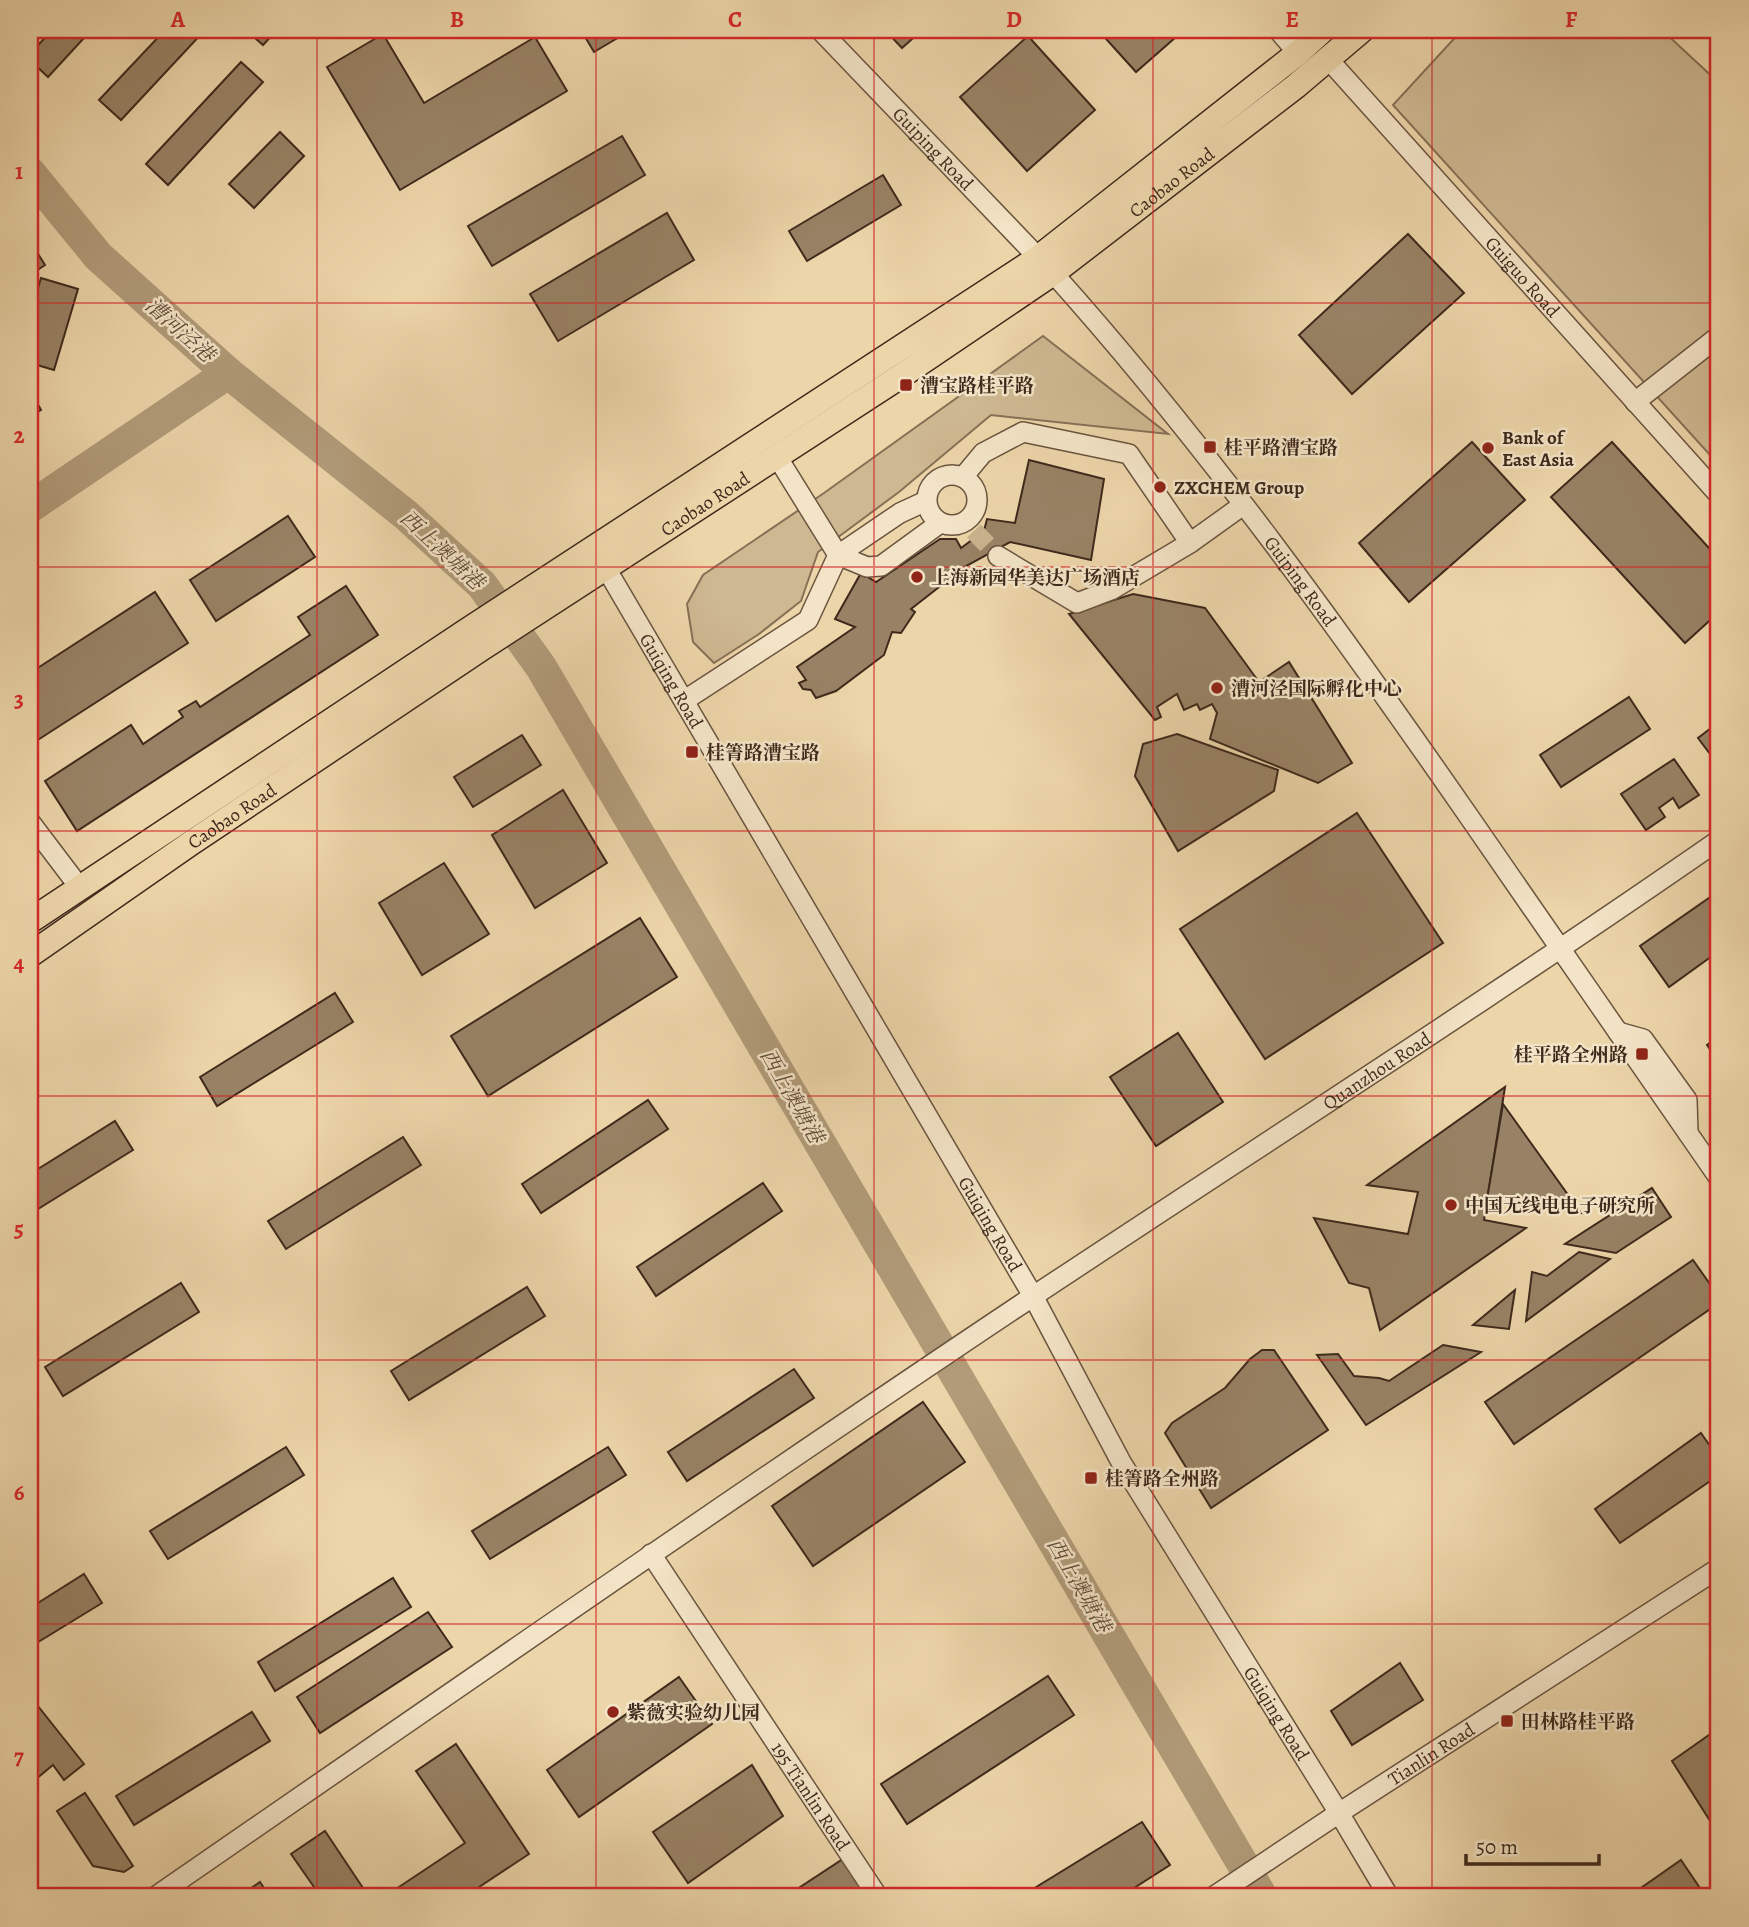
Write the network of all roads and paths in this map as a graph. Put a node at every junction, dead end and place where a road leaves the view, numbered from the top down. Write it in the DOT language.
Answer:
graph roads {
  1 [pos="820,30"];
  2 [pos="1278,30"];
  3 [pos="1323,30"];
  4 [pos="1362,30"];
  5 [pos="1298,53"];
  6 [pos="1328,59"];
  7 [pos="1046,266"];
  8 [pos="1719,336"];
  9 [pos="1635,402"];
  10 [pos="776,455"];
  11 [pos="963,477"];
  12 [pos="1719,495"];
  13 [pos="926,501"];
  14 [pos="1243,505"];
  15 [pos="940,523"];
  16 [pos="1190,542"];
  17 [pos="838,555"];
  18 [pos="998,556"];
  19 [pos="600,557"];
  20 [pos="475,639"];
  21 [pos="685,700"];
  22 [pos="30,821"];
  23 [pos="1719,840"];
  24 [pos="80,888"];
  25 [pos="30,922"];
  26 [pos="1561,950"];
  27 [pos="30,955"];
  28 [pos="1719,1178"];
  29 [pos="1033,1296"];
  30 [pos="651,1554"];
  31 [pos="1719,1568"];
  32 [pos="1339,1813"];
  33 [pos="1215,1896"];
  34 [pos="155,1897"];
  35 [pos="878,1897"];
  36 [pos="1389,1897"];
  1 -- 7 [label="street, Guiping Road"];
  2 -- 5 [label="street"];
  3 -- 5 [label="main road, Caobao Road"];
  4 -- 6 [label="main road, Caobao Road"];
  5 -- 7 [label="main road, Caobao Road"];
  6 -- 7 [label="main road, Caobao Road"];
  6 -- 9 [label="street, Guiguo Road"];
  7 -- 10 [label="main road, Caobao Road"];
  7 -- 14 [label="street, Guiping Road"];
  7 -- 19 [label="main road, Caobao Road"];
  8 -- 9 [label="street"];
  9 -- 12 [label="street, Guiguo Road"];
  10 -- 17 [label="street"];
  10 -- 19 [label="main road, Caobao Road"];
  11 -- 13 [label="street"];
  11 -- 15 [label="street"];
  11 -- 16 [label="street"];
  13 -- 15 [label="street"];
  13 -- 17 [label="street"];
  14 -- 16 [label="street"];
  14 -- 26 [label="street, Guiping Road"];
  15 -- 17 [label="street"];
  16 -- 18 [label="street"];
  17 -- 21 [label="street"];
  19 -- 20 [label="main road, Caobao Road"];
  19 -- 21 [label="street, Guiqing Road"];
  20 -- 24 [label="main road, Caobao Road"];
  20 -- 27 [label="main road, Caobao Road"];
  21 -- 29 [label="street, Guiqing Road"];
  22 -- 24 [label="street"];
  23 -- 26 [label="street, Quanzhou Road"];
  24 -- 25 [label="main road, Caobao Road"];
  26 -- 28 [label="street, Guiping Road"];
  26 -- 29 [label="street, Quanzhou Road"];
  29 -- 30 [label="street, Quanzhou Road"];
  29 -- 32 [label="street, Guiqing Road"];
  30 -- 34 [label="street, Quanzhou Road"];
  30 -- 35 [label="street, 195 Tianlin Road"];
  31 -- 32 [label="street, Tianlin Road"];
  32 -- 33 [label="street, Tianlin Road"];
  32 -- 36 [label="street, Guiqing Road"];
}
